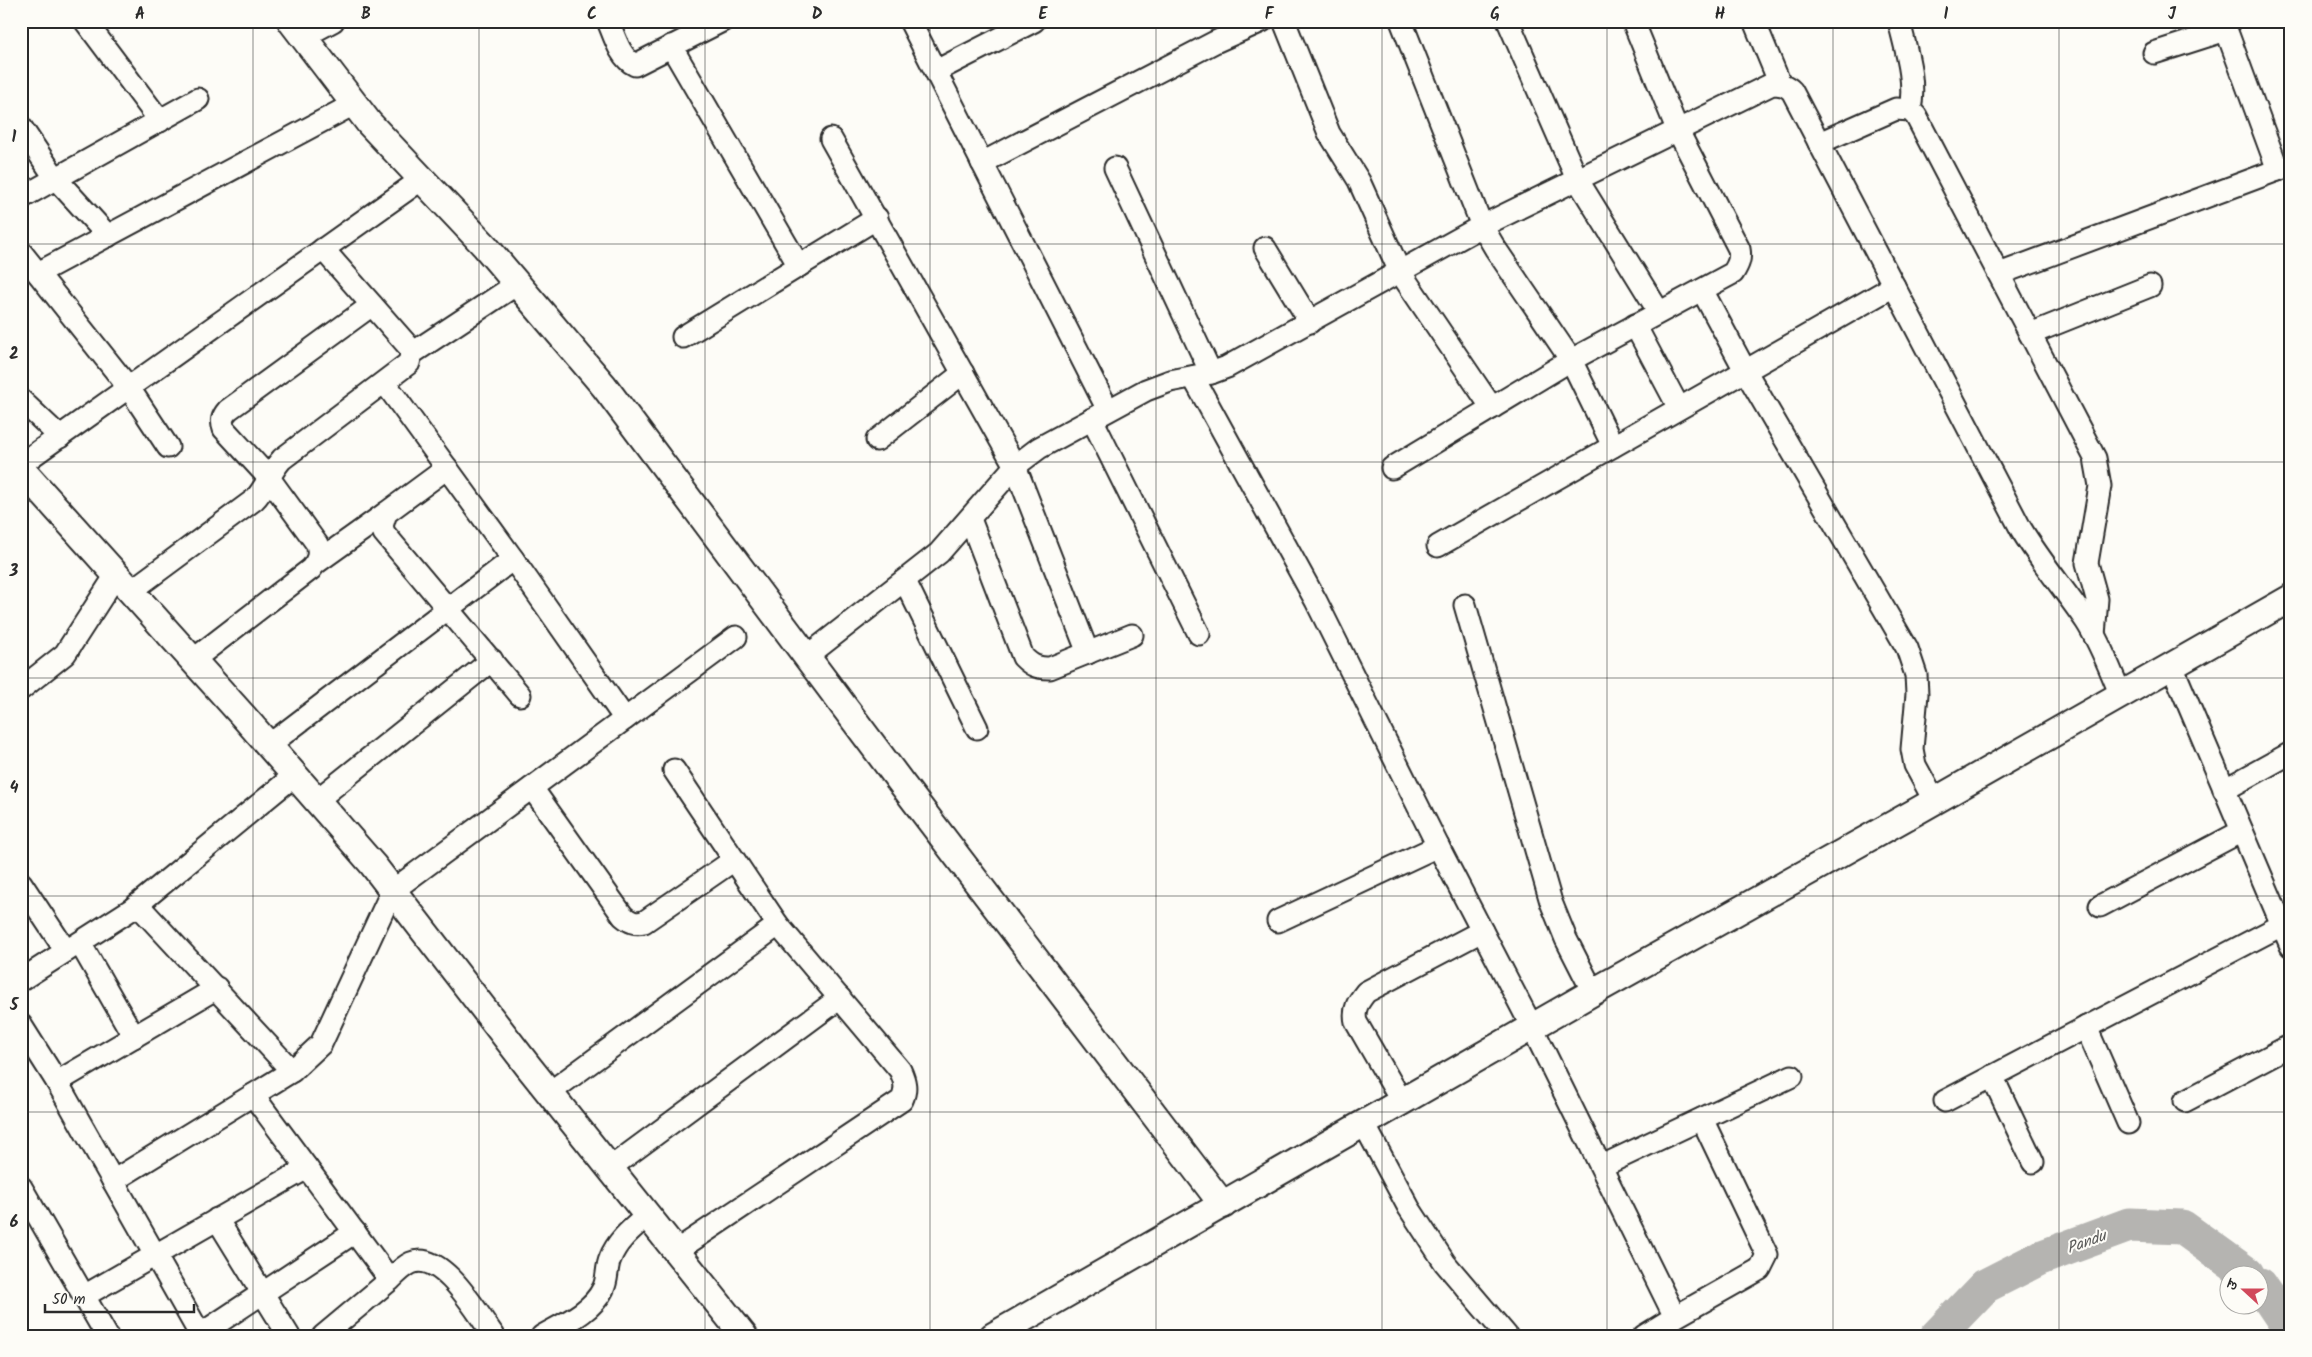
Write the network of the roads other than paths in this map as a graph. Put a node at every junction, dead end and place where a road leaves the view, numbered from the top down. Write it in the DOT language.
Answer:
graph roads {
  1 [pos="85,21"];
  2 [pos="333,21"];
  3 [pos="608,21"];
  4 [pos="722,21"];
  5 [pos="910,21"];
  6 [pos="1034,21"];
  7 [pos="1262,21"];
  8 [pos="1284,21"];
  9 [pos="1401,21"];
  10 [pos="1508,21"];
  11 [pos="1633,21"];
  12 [pos="1754,21"];
  13 [pos="1899,21"];
  14 [pos="2225,26"];
  15 [pos="297,29"];
  16 [pos="671,46"];
  17 [pos="2154,53"];
  18 [pos="936,71"];
  19 [pos="1780,84"];
  20 [pos="198,99"];
  21 [pos="354,104"];
  22 [pos="1910,110"];
  23 [pos="160,120"];
  24 [pos="21,127"];
  25 [pos="1678,129"];
  26 [pos="831,139"];
  27 [pos="1819,143"];
  28 [pos="982,163"];
  29 [pos="2284,167"];
  30 [pos="1115,168"];
  31 [pos="56,179"];
  32 [pos="422,179"];
  33 [pos="1577,179"];
  34 [pos="21,198"];
  35 [pos="877,218"];
  36 [pos="1482,226"];
  37 [pos="108,236"];
  38 [pos="1265,248"];
  39 [pos="323,249"];
  40 [pos="28,265"];
  41 [pos="798,266"];
  42 [pos="1400,272"];
  43 [pos="1999,274"];
  44 [pos="517,284"];
  45 [pos="1894,286"];
  46 [pos="2150,286"];
  47 [pos="1702,290"];
  48 [pos="372,305"];
  49 [pos="1659,312"];
  50 [pos="1310,322"];
  51 [pos="1635,325"];
  52 [pos="2030,334"];
  53 [pos="683,338"];
  54 [pos="411,354"];
  55 [pos="1571,360"];
  56 [pos="1746,372"];
  57 [pos="963,373"];
  58 [pos="1202,376"];
  59 [pos="385,383"];
  60 [pos="128,388"];
  61 [pos="21,400"];
  62 [pos="1492,408"];
  63 [pos="1679,408"];
  64 [pos="1100,414"];
  65 [pos="60,437"];
  66 [pos="877,440"];
  67 [pos="1613,446"];
  68 [pos="168,447"];
  69 [pos="21,464"];
  70 [pos="1015,466"];
  71 [pos="447,468"];
  72 [pos="1392,468"];
  73 [pos="21,470"];
  74 [pos="269,478"];
  75 [pos="386,513"];
  76 [pos="970,518"];
  77 [pos="1438,546"];
  78 [pos="513,559"];
  79 [pos="316,563"];
  80 [pos="905,581"];
  81 [pos="124,583"];
  82 [pos="2291,598"];
  83 [pos="1465,605"];
  84 [pos="448,608"];
  85 [pos="1199,634"];
  86 [pos="1132,635"];
  87 [pos="2094,635"];
  88 [pos="736,637"];
  89 [pos="1088,652"];
  90 [pos="806,657"];
  91 [pos="193,660"];
  92 [pos="492,660"];
  93 [pos="2172,666"];
  94 [pos="21,689"];
  95 [pos="520,695"];
  96 [pos="2121,695"];
  97 [pos="625,719"];
  98 [pos="977,728"];
  99 [pos="269,745"];
  100 [pos="2291,753"];
  101 [pos="674,770"];
  102 [pos="294,775"];
  103 [pos="532,788"];
  104 [pos="2224,790"];
  105 [pos="317,800"];
  106 [pos="1934,800"];
  107 [pos="2242,831"];
  108 [pos="1438,846"];
  109 [pos="734,860"];
  110 [pos="21,883"];
  111 [pos="392,891"];
  112 [pos="138,905"];
  113 [pos="2100,906"];
  114 [pos="1278,920"];
  115 [pos="778,925"];
  116 [pos="2282,925"];
  117 [pos="1482,931"];
  118 [pos="2291,946"];
  119 [pos="73,947"];
  120 [pos="21,980"];
  121 [pos="217,988"];
  122 [pos="1593,992"];
  123 [pos="840,998"];
  124 [pos="21,1025"];
  125 [pos="1532,1027"];
  126 [pos="2086,1027"];
  127 [pos="134,1037"];
  128 [pos="2291,1045"];
  129 [pos="292,1070"];
  130 [pos="1792,1076"];
  131 [pos="1992,1076"];
  132 [pos="57,1082"];
  133 [pos="550,1093"];
  134 [pos="253,1095"];
  135 [pos="1945,1100"];
  136 [pos="2185,1101"];
  137 [pos="1402,1102"];
  138 [pos="1702,1119"];
  139 [pos="2128,1123"];
  140 [pos="1364,1124"];
  141 [pos="2033,1162"];
  142 [pos="1602,1166"];
  143 [pos="307,1168"];
  144 [pos="610,1168"];
  145 [pos="113,1180"];
  146 [pos="21,1187"];
  147 [pos="1223,1205"];
  148 [pos="648,1215"];
  149 [pos="217,1219"];
  150 [pos="355,1232"];
  151 [pos="676,1250"];
  152 [pos="155,1255"];
  153 [pos="390,1280"];
  154 [pos="262,1293"];
  155 [pos="84,1296"];
  156 [pos="1674,1317"];
  157 [pos="200,1335"];
  158 [pos="107,1336"];
  159 [pos="289,1336"];
  160 [pos="323,1336"];
  161 [pos="494,1336"];
  162 [pos="542,1336"];
  163 [pos="744,1336"];
  164 [pos="993,1336"];
  165 [pos="1507,1336"];
  166 [pos="1644,1336"];
  1 -- 23 [label="street"];
  2 -- 15 [label="street"];
  3 -- 16 [label="street"];
  4 -- 16 [label="street"];
  5 -- 18 [label="street"];
  6 -- 18 [label="street"];
  7 -- 28 [label="street"];
  8 -- 42 [label="street"];
  9 -- 36 [label="street"];
  10 -- 33 [label="street"];
  11 -- 25 [label="street"];
  12 -- 19 [label="street"];
  13 -- 22 [label="street"];
  14 -- 17 [label="street"];
  14 -- 29 [label="street"];
  15 -- 21 [label="street"];
  16 -- 41 [label="street"];
  18 -- 28 [label="street"];
  19 -- 25 [label="street"];
  19 -- 27 [label="street"];
  20 -- 23 [label="street"];
  21 -- 32 [label="street"];
  21 -- 37 [label="street"];
  22 -- 27 [label="street"];
  22 -- 43 [label="street"];
  23 -- 31 [label="street"];
  24 -- 31 [label="street"];
  25 -- 33 [label="street"];
  25 -- 47 [label="street"];
  26 -- 35 [label="street"];
  27 -- 45 [label="street"];
  28 -- 64 [label="street"];
  29 -- 43 [label="street"];
  30 -- 58 [label="street"];
  31 -- 34 [label="street"];
  31 -- 37 [label="street"];
  32 -- 39 [label="street"];
  32 -- 44 [label="street"];
  33 -- 36 [label="street"];
  33 -- 49 [label="street"];
  35 -- 41 [label="street"];
  35 -- 57 [label="street"];
  36 -- 42 [label="street"];
  36 -- 55 [label="street"];
  37 -- 40 [label="street"];
  38 -- 50 [label="street"];
  39 -- 48 [label="street"];
  39 -- 60 [label="street"];
  40 -- 60 [label="street"];
  41 -- 53 [label="street"];
  42 -- 50 [label="street"];
  42 -- 62 [label="street"];
  43 -- 52 [label="street"];
  44 -- 54 [label="street"];
  44 -- 90 [label="street"];
  45 -- 56 [label="street"];
  45 -- 87 [label="street"];
  46 -- 52 [label="street"];
  47 -- 49 [label="street"];
  47 -- 56 [label="street"];
  48 -- 54 [label="street"];
  48 -- 74 [label="street"];
  49 -- 51 [label="street"];
  50 -- 58 [label="street"];
  51 -- 55 [label="street"];
  51 -- 63 [label="street"];
  52 -- 87 [label="street"];
  54 -- 59 [label="street"];
  55 -- 62 [label="street"];
  55 -- 67 [label="street"];
  56 -- 63 [label="street"];
  56 -- 106 [label="street"];
  57 -- 66 [label="street"];
  57 -- 70 [label="street"];
  58 -- 64 [label="street"];
  58 -- 108 [label="street"];
  59 -- 71 [label="street"];
  59 -- 74 [label="street"];
  60 -- 65 [label="street"];
  60 -- 68 [label="street"];
  61 -- 65 [label="street"];
  62 -- 72 [label="street"];
  63 -- 67 [label="street"];
  64 -- 70 [label="street"];
  64 -- 85 [label="street"];
  65 -- 69 [label="street"];
  67 -- 77 [label="street"];
  70 -- 76 [label="street"];
  70 -- 89 [label="street"];
  71 -- 75 [label="street"];
  71 -- 78 [label="street"];
  73 -- 81 [label="street"];
  74 -- 79 [label="street"];
  74 -- 81 [label="street"];
  75 -- 79 [label="street"];
  75 -- 84 [label="street"];
  76 -- 80 [label="street"];
  76 -- 89 [label="street"];
  78 -- 84 [label="street"];
  78 -- 97 [label="street"];
  79 -- 91 [label="street"];
  80 -- 90 [label="street"];
  80 -- 98 [label="street"];
  81 -- 91 [label="street"];
  81 -- 94 [label="street"];
  82 -- 93 [label="street"];
  83 -- 122 [label="street"];
  84 -- 92 [label="street"];
  84 -- 99 [label="street"];
  86 -- 89 [label="street"];
  87 -- 96 [label="street"];
  88 -- 97 [label="street"];
  90 -- 147 [label="street"];
  91 -- 99 [label="street"];
  92 -- 95 [label="street"];
  92 -- 105 [label="street"];
  93 -- 96 [label="street"];
  93 -- 104 [label="street"];
  96 -- 106 [label="street"];
  97 -- 103 [label="street"];
  99 -- 102 [label="street"];
  100 -- 104 [label="street"];
  101 -- 109 [label="street"];
  102 -- 105 [label="street"];
  102 -- 112 [label="street"];
  103 -- 109 [label="street"];
  103 -- 111 [label="street"];
  104 -- 107 [label="street"];
  105 -- 111 [label="street"];
  106 -- 122 [label="street"];
  107 -- 113 [label="street"];
  107 -- 116 [label="street"];
  108 -- 114 [label="street"];
  108 -- 117 [label="street"];
  109 -- 115 [label="street"];
  110 -- 119 [label="street"];
  111 -- 129 [label="street"];
  111 -- 133 [label="street"];
  112 -- 119 [label="street"];
  112 -- 121 [label="street"];
  115 -- 123 [label="street"];
  115 -- 133 [label="street"];
  116 -- 118 [label="street"];
  116 -- 126 [label="street"];
  117 -- 125 [label="street"];
  117 -- 137 [label="street"];
  119 -- 120 [label="street"];
  119 -- 127 [label="street"];
  121 -- 127 [label="street"];
  121 -- 129 [label="street"];
  122 -- 125 [label="street"];
  123 -- 144 [label="street"];
  123 -- 151 [label="street"];
  124 -- 132 [label="street"];
  125 -- 137 [label="street"];
  125 -- 142 [label="street"];
  126 -- 131 [label="street"];
  126 -- 139 [label="street"];
  127 -- 132 [label="street"];
  128 -- 136 [label="street"];
  129 -- 134 [label="street"];
  130 -- 138 [label="street"];
  131 -- 135 [label="street"];
  131 -- 141 [label="street"];
  132 -- 145 [label="street"];
  133 -- 144 [label="street"];
  134 -- 143 [label="street"];
  134 -- 145 [label="street"];
  137 -- 140 [label="street"];
  138 -- 142 [label="street"];
  138 -- 156 [label="street"];
  140 -- 147 [label="street"];
  140 -- 165 [label="street"];
  142 -- 156 [label="street"];
  143 -- 149 [label="street"];
  143 -- 150 [label="street"];
  144 -- 148 [label="street"];
  145 -- 152 [label="street"];
  146 -- 155 [label="street"];
  147 -- 164 [label="street"];
  148 -- 151 [label="street"];
  148 -- 162 [label="street"];
  149 -- 152 [label="street"];
  149 -- 154 [label="street"];
  150 -- 153 [label="street"];
  150 -- 154 [label="street"];
  151 -- 163 [label="street"];
  152 -- 155 [label="street"];
  152 -- 157 [label="street"];
  153 -- 160 [label="street"];
  153 -- 161 [label="street"];
  154 -- 157 [label="street"];
  154 -- 159 [label="street"];
  155 -- 158 [label="street"];
  156 -- 166 [label="street"];
}
